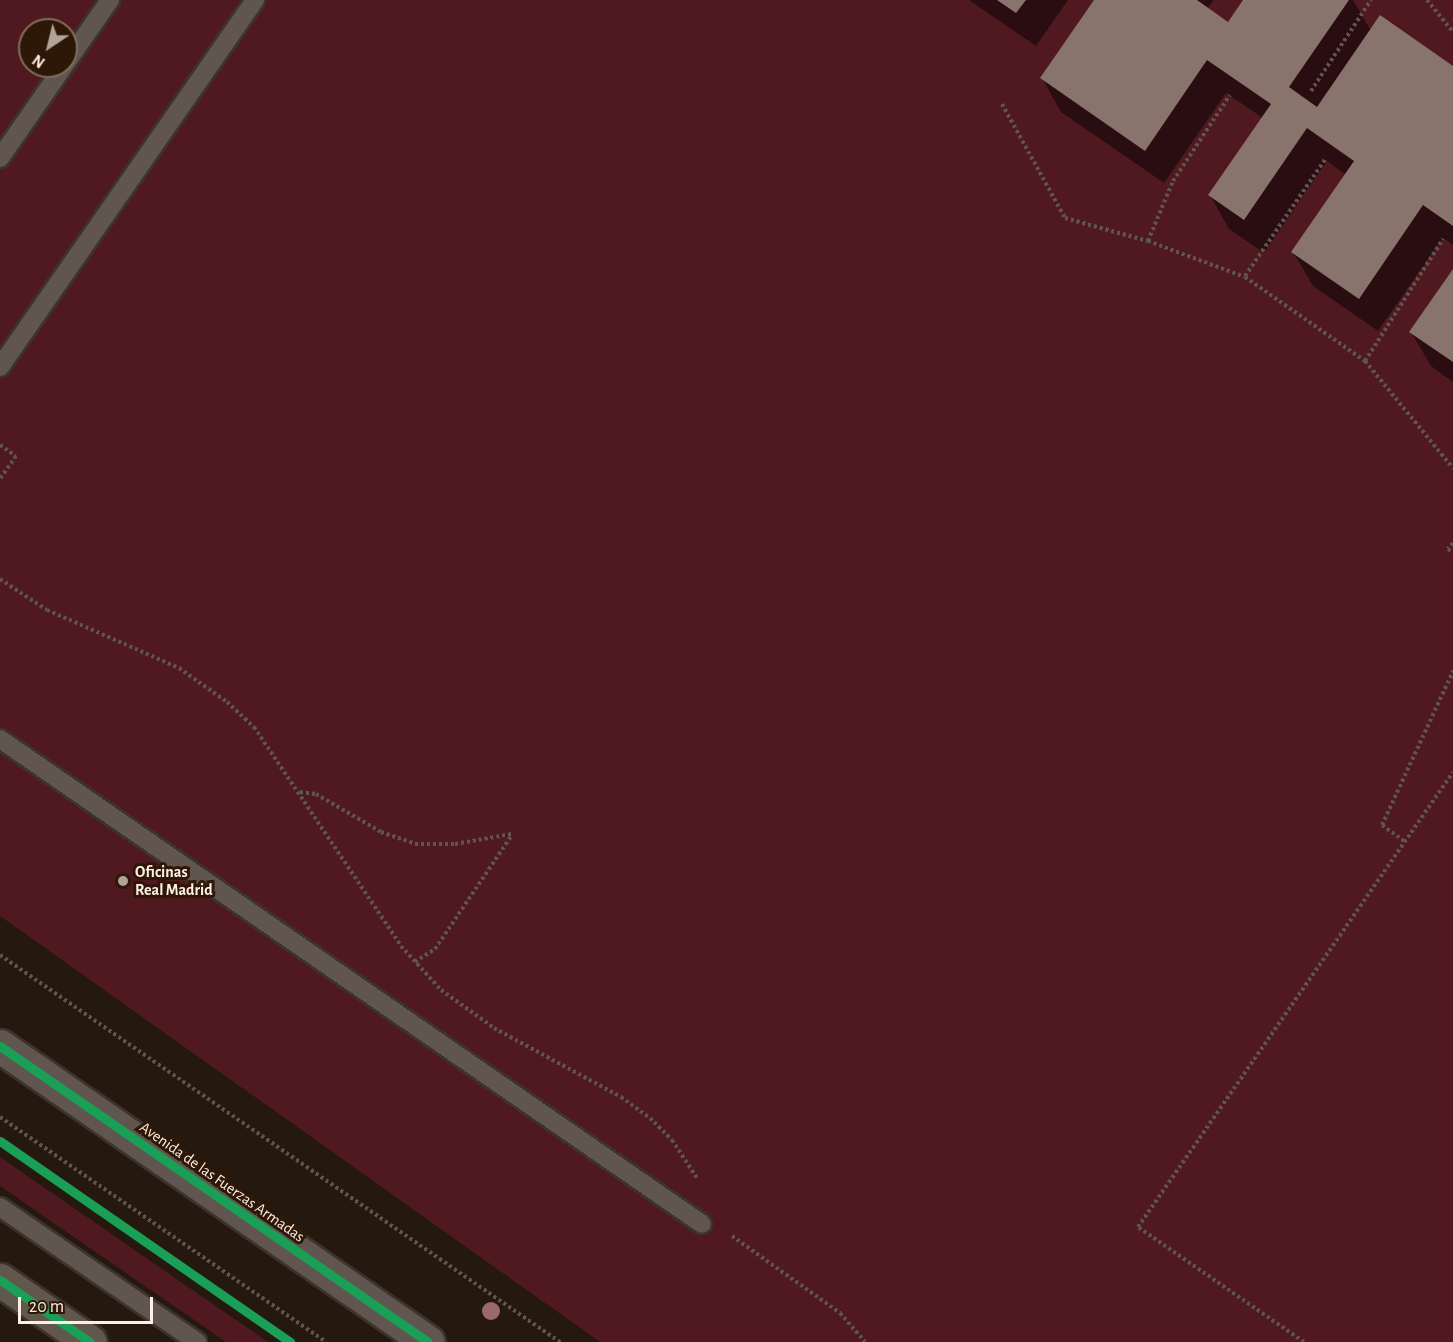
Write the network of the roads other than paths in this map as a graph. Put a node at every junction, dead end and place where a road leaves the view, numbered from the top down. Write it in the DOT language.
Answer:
graph roads {
  1 [pos="110,0"];
  2 [pos="255,0"];
  3 [pos="78,46"];
  4 [pos="55,78"];
  5 [pos="0,158"];
  6 [pos="0,367"];
  7 [pos="0,739"];
  8 [pos="0,1046"];
  9 [pos="0,1207"];
  10 [pos="702,1224"];
  11 [pos="0,1280"];
  12 [pos="90,1342"];
  13 [pos="196,1342"];
  14 [pos="428,1342"];
  1 -- 3 [label="lane"];
  2 -- 6 [label="lane"];
  4 -- 5 [label="lane"];
  7 -- 10 [label="lane"];
  8 -- 14 [label="street, Avenida de las Fuerzas Armadas"];
  9 -- 13 [label="lane"];
  11 -- 12 [label="street"];
}
